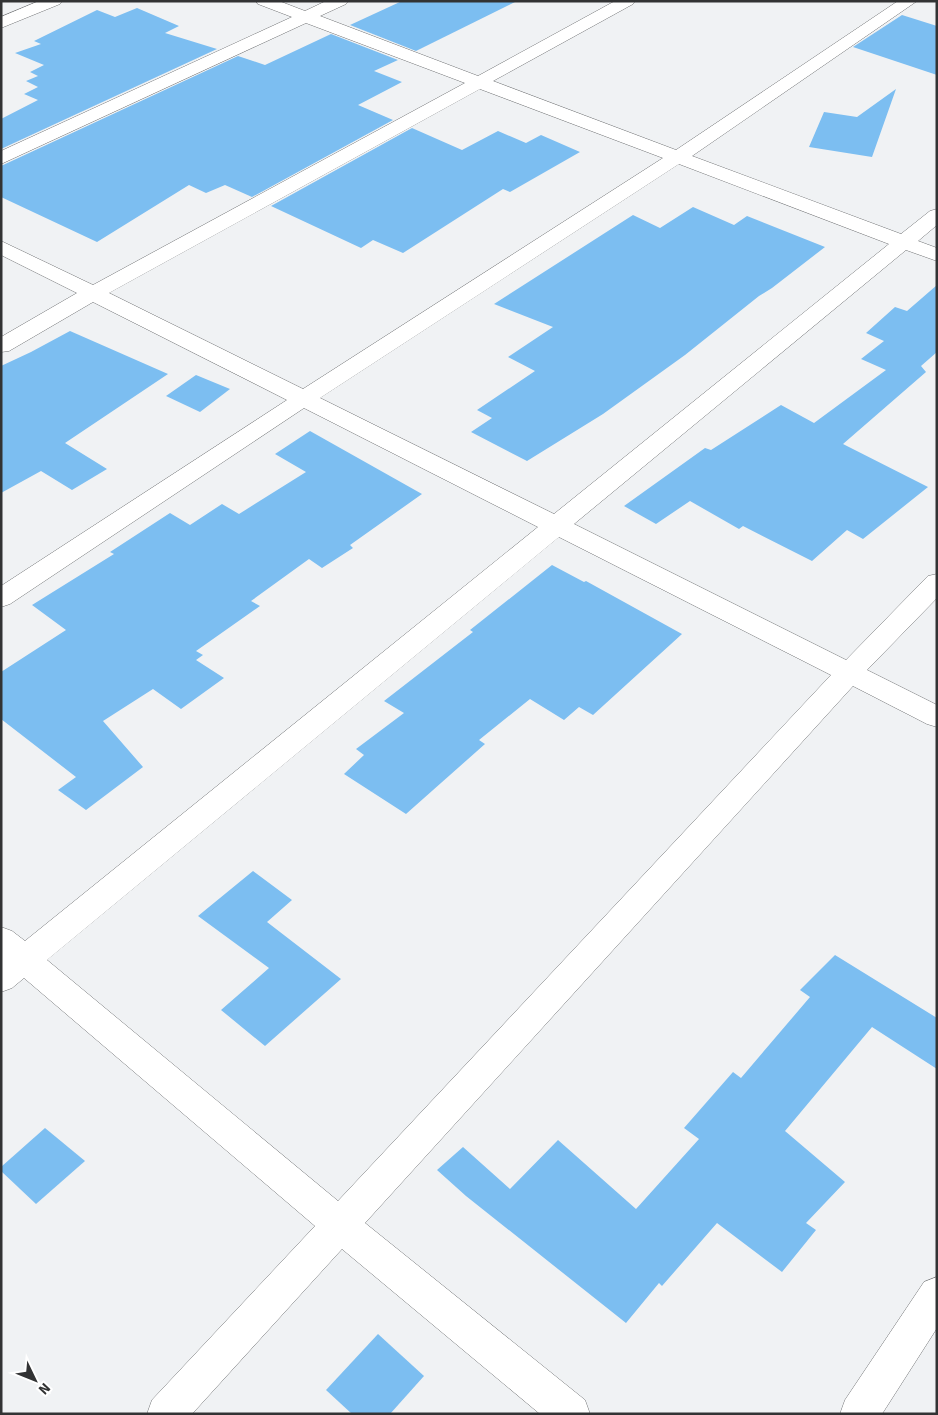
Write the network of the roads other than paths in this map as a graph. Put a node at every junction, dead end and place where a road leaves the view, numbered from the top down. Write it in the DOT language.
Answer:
graph roads {
  1 [pos="54,1"];
  2 [pos="264,1"];
  3 [pos="340,1"];
  4 [pos="627,1"];
  5 [pos="908,1"];
  6 [pos="306,17"];
  7 [pos="1,23"];
  8 [pos="478,82"];
  9 [pos="678,157"];
  10 [pos="1,158"];
  11 [pos="937,215"];
  12 [pos="903,243"];
  13 [pos="1,247"];
  14 [pos="937,255"];
  15 [pos="94,294"];
  16 [pos="1,346"];
  17 [pos="304,398"];
  18 [pos="557,526"];
  19 [pos="937,582"];
  20 [pos="1,598"];
  21 [pos="849,672"];
  22 [pos="937,717"];
  23 [pos="9,959"];
  24 [pos="340,1225"];
  25 [pos="937,1295"];
  26 [pos="166,1414"];
  27 [pos="571,1414"];
  28 [pos="859,1414"];
  1 -- 7 [label="street"];
  2 -- 6 [label="street"];
  3 -- 6 [label="street"];
  4 -- 8 [label="street"];
  5 -- 9 [label="street"];
  6 -- 8 [label="street"];
  6 -- 10 [label="street"];
  8 -- 9 [label="street"];
  8 -- 15 [label="street"];
  9 -- 12 [label="street"];
  9 -- 17 [label="street"];
  11 -- 12 [label="street"];
  12 -- 14 [label="street"];
  12 -- 18 [label="street"];
  13 -- 15 [label="street"];
  15 -- 16 [label="street"];
  15 -- 17 [label="street"];
  17 -- 18 [label="street"];
  17 -- 20 [label="street"];
  18 -- 21 [label="street"];
  18 -- 23 [label="street"];
  19 -- 21 [label="street"];
  21 -- 22 [label="street"];
  21 -- 24 [label="street"];
  23 -- 24 [label="street"];
  24 -- 26 [label="street"];
  24 -- 27 [label="street"];
  25 -- 28 [label="street"];
}
